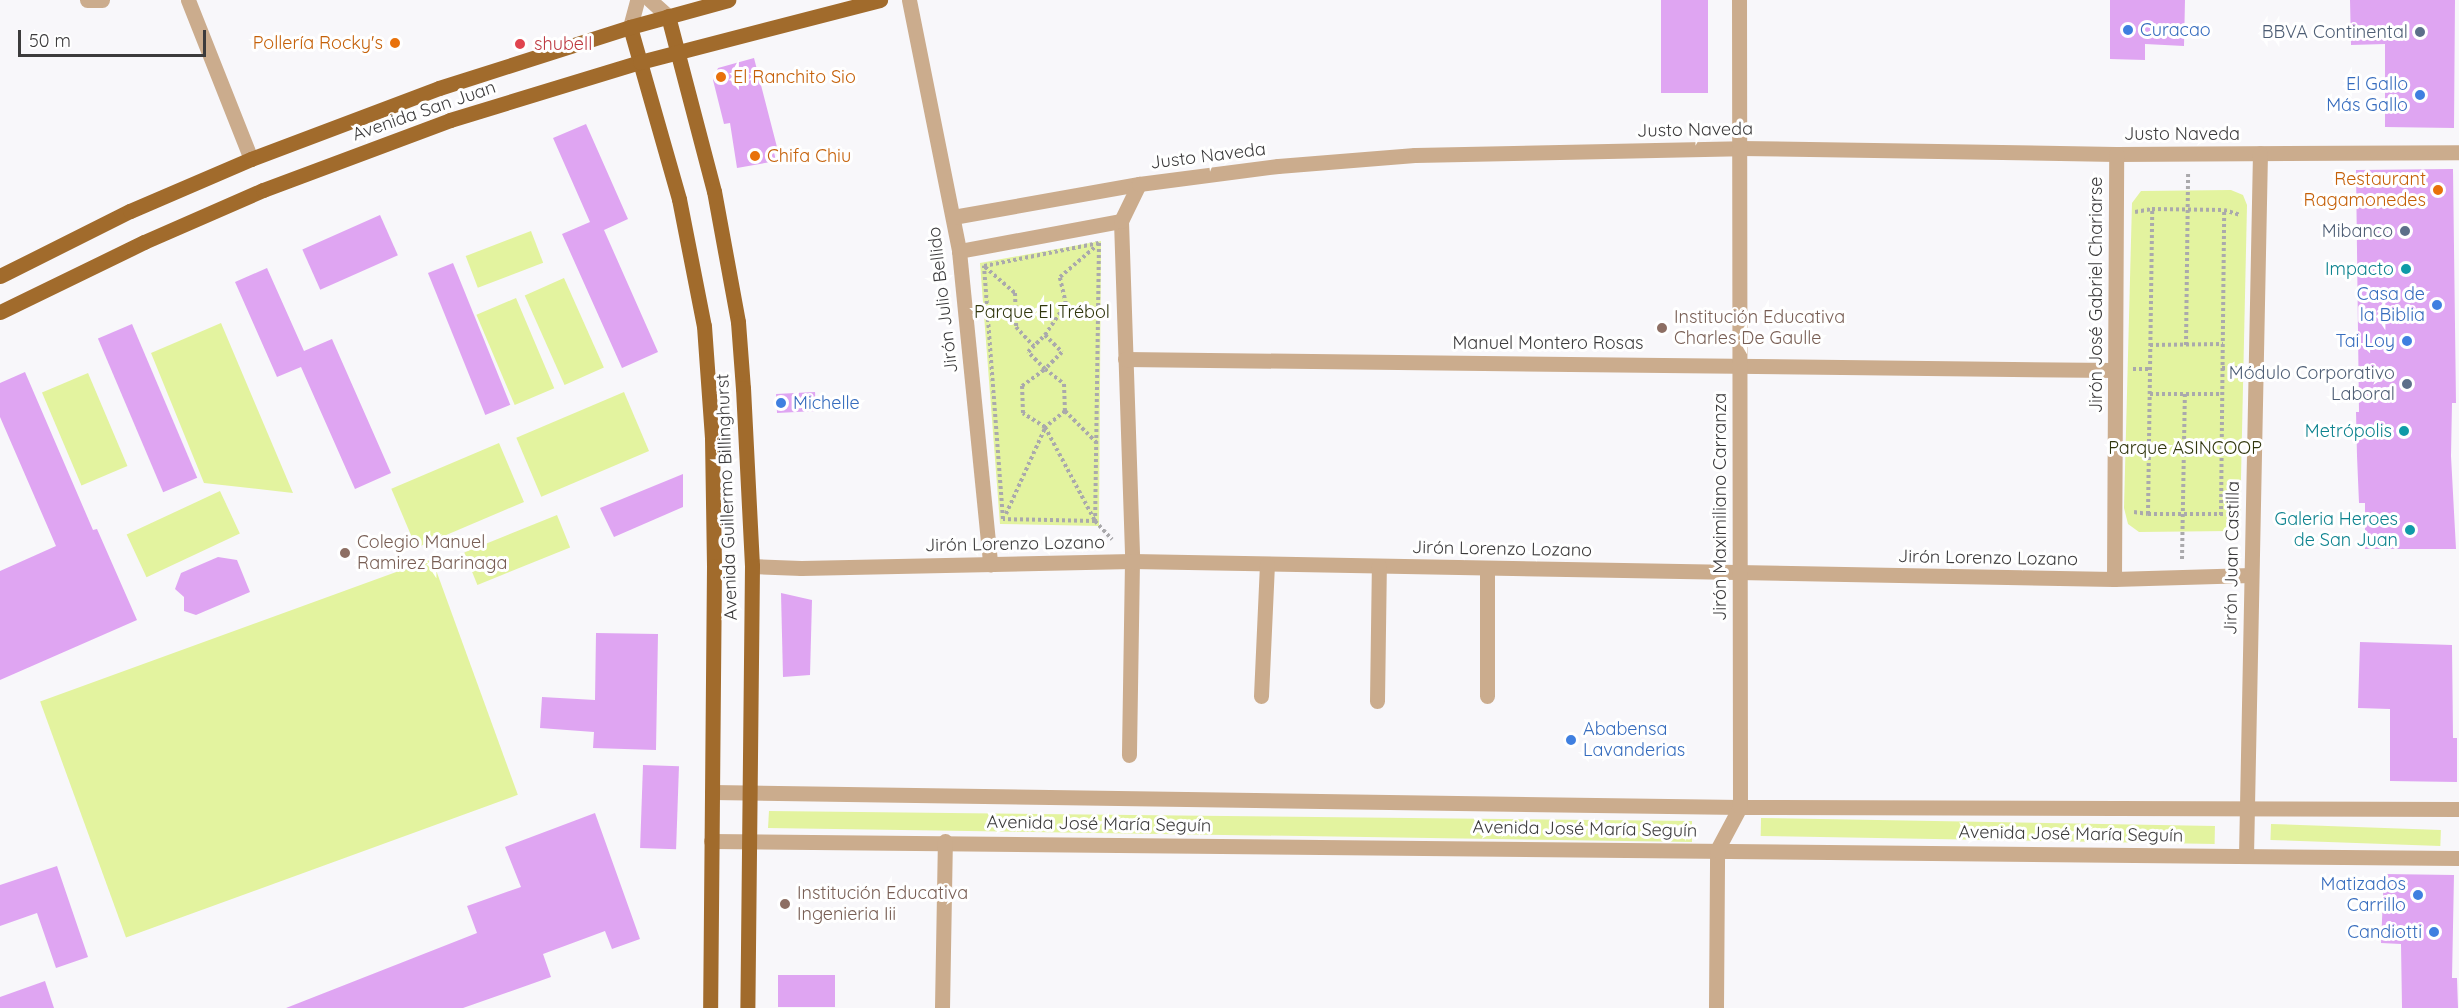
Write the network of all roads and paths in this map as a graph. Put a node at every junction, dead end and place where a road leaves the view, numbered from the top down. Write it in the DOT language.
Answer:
graph roads {
  1 [pos="188,0"];
  2 [pos="637,0"];
  3 [pos="650,0"];
  4 [pos="728,0"];
  5 [pos="880,0"];
  6 [pos="909,0"];
  7 [pos="1739,0"];
  8 [pos="668,16"];
  9 [pos="630,27"];
  10 [pos="678,52"];
  11 [pos="640,62"];
  12 [pos="1740,148"];
  13 [pos="2459,152"];
  14 [pos="2260,153"];
  15 [pos="2116,154"];
  16 [pos="2189,154"];
  17 [pos="251,159"];
  18 [pos="1139,184"];
  19 [pos="2152,209"];
  20 [pos="2188,209"];
  21 [pos="2224,210"];
  22 [pos="2116,216"];
  23 [pos="953,217"];
  24 [pos="1121,221"];
  25 [pos="2258,221"];
  26 [pos="1099,243"];
  27 [pos="959,250"];
  28 [pos="984,266"];
  29 [pos="0,276"];
  30 [pos="0,312"];
  31 [pos="1045,335"];
  32 [pos="2223,344"];
  33 [pos="2150,345"];
  34 [pos="2186,345"];
  35 [pos="1034,346"];
  36 [pos="1125,359"];
  37 [pos="1739,364"];
  38 [pos="1045,369"];
  39 [pos="2115,370"];
  40 [pos="2150,394"];
  41 [pos="2185,394"];
  42 [pos="2222,394"];
  43 [pos="1065,411"];
  44 [pos="1045,427"];
  45 [pos="1096,442"];
  46 [pos="2115,508"];
  47 [pos="2253,513"];
  48 [pos="2148,514"];
  49 [pos="2183,515"];
  50 [pos="2221,515"];
  51 [pos="1003,519"];
  52 [pos="1095,520"];
  53 [pos="1000,530"];
  54 [pos="1132,561"];
  55 [pos="990,564"];
  56 [pos="1266,564"];
  57 [pos="1378,566"];
  58 [pos="752,567"];
  59 [pos="1487,569"];
  60 [pos="1741,574"];
  61 [pos="2252,575"];
  62 [pos="2182,578"];
  63 [pos="2114,579"];
  64 [pos="1261,696"];
  65 [pos="1486,696"];
  66 [pos="1377,701"];
  67 [pos="1129,755"];
  68 [pos="712,792"];
  69 [pos="749,792"];
  70 [pos="1740,807"];
  71 [pos="2247,808"];
  72 [pos="2459,809"];
  73 [pos="711,841"];
  74 [pos="748,841"];
  75 [pos="945,841"];
  76 [pos="1717,850"];
  77 [pos="2246,856"];
  78 [pos="2459,858"];
  79 [pos="710,1008"];
  80 [pos="747,1008"];
  81 [pos="942,1008"];
  82 [pos="1716,1008"];
  1 -- 17 [label="street"];
  2 -- 9 [label="street"];
  3 -- 8 [label="street"];
  4 -- 8 [label="main road, Avenida San Juan"];
  5 -- 10 [label="main road, Avenida San Juan"];
  6 -- 23 [label="street, Jirón Julio Bellido"];
  7 -- 12 [label="street, Jirón Maximiliano Carranza"];
  8 -- 9 [label="main road, Avenida San Juan"];
  8 -- 10 [label="main road, Avenida Guillermo Billinghurst"];
  9 -- 11 [label="main road, Avenida Guillermo Billinghurst"];
  9 -- 17 [label="main road, Avenida San Juan"];
  10 -- 11 [label="main road, Avenida San Juan"];
  10 -- 58 [label="main road, Avenida Guillermo Billinghurst"];
  11 -- 30 [label="main road, Avenida San Juan"];
  11 -- 68 [label="main road, Avenida Guillermo Billinghurst"];
  12 -- 15 [label="street, Justo Naveda"];
  12 -- 18 [label="street, Justo Naveda"];
  12 -- 37 [label="street, Jirón Maximiliano Carranza"];
  13 -- 14 [label="street, Justo Naveda"];
  14 -- 16 [label="street, Justo Naveda"];
  14 -- 25 [label="street, Jirón Juan Castilla"];
  15 -- 16 [label="street, Justo Naveda"];
  15 -- 22 [label="street, Jirón José Gabriel Chariarse"];
  16 -- 20 [label="path"];
  17 -- 29 [label="main road, Avenida San Juan"];
  18 -- 23 [label="street"];
  18 -- 24 [label="street, Justo Naveda"];
  19 -- 20 [label="path"];
  19 -- 22 [label="path"];
  19 -- 33 [label="path"];
  20 -- 21 [label="path"];
  20 -- 34 [label="path"];
  21 -- 25 [label="path"];
  21 -- 32 [label="path"];
  22 -- 39 [label="street, Jirón José Gabriel Chariarse"];
  23 -- 27 [label="street, Jirón Julio Bellido"];
  24 -- 26 [label="path"];
  24 -- 27 [label="street"];
  24 -- 36 [label="street"];
  25 -- 47 [label="street, Jirón Juan Castilla"];
  26 -- 28 [label="path"];
  26 -- 31 [label="path"];
  26 -- 45 [label="path"];
  27 -- 28 [label="path"];
  27 -- 55 [label="street, Jirón Julio Bellido"];
  28 -- 35 [label="path"];
  28 -- 51 [label="path"];
  31 -- 35 [label="path"];
  31 -- 38 [label="path"];
  32 -- 34 [label="path"];
  32 -- 42 [label="path"];
  33 -- 34 [label="path"];
  33 -- 40 [label="path"];
  35 -- 38 [label="path"];
  36 -- 37 [label="street, Manuel Montero Rosas"];
  36 -- 54 [label="street"];
  37 -- 39 [label="street, Manuel Montero Rosas"];
  37 -- 60 [label="street, Jirón Maximiliano Carranza"];
  38 -- 43 [label="path"];
  38 -- 44 [label="path"];
  39 -- 46 [label="street, Jirón José Gabriel Chariarse"];
  40 -- 41 [label="path"];
  40 -- 48 [label="path"];
  41 -- 42 [label="path"];
  41 -- 49 [label="path"];
  42 -- 50 [label="path"];
  43 -- 44 [label="path"];
  43 -- 45 [label="path"];
  44 -- 51 [label="path"];
  44 -- 52 [label="path"];
  45 -- 52 [label="path"];
  46 -- 48 [label="path"];
  46 -- 63 [label="street, Jirón José Gabriel Chariarse"];
  47 -- 50 [label="path"];
  47 -- 61 [label="street, Jirón Juan Castilla"];
  48 -- 49 [label="path"];
  49 -- 50 [label="path"];
  49 -- 62 [label="path"];
  51 -- 52 [label="path"];
  51 -- 53 [label="path"];
  52 -- 54 [label="path"];
  54 -- 55 [label="street, Jirón Lorenzo Lozano"];
  54 -- 56 [label="street, Jirón Lorenzo Lozano"];
  54 -- 67 [label="street"];
  55 -- 58 [label="street, Jirón Lorenzo Lozano"];
  56 -- 57 [label="street, Jirón Lorenzo Lozano"];
  56 -- 64 [label="street"];
  57 -- 59 [label="street, Jirón Lorenzo Lozano"];
  57 -- 66 [label="street"];
  58 -- 69 [label="main road, Avenida Guillermo Billinghurst"];
  59 -- 60 [label="street, Jirón Lorenzo Lozano"];
  59 -- 65 [label="street"];
  60 -- 63 [label="street, Jirón Lorenzo Lozano"];
  60 -- 70 [label="street, Jirón Maximiliano Carranza"];
  61 -- 62 [label="street, Jirón Lorenzo Lozano"];
  61 -- 71 [label="street, Jirón Juan Castilla"];
  62 -- 63 [label="street, Jirón Lorenzo Lozano"];
  68 -- 69 [label="street, Avenida José María Seguín"];
  68 -- 73 [label="main road, Avenida Guillermo Billinghurst"];
  69 -- 70 [label="street, Avenida José María Seguín"];
  69 -- 74 [label="main road, Avenida Guillermo Billinghurst"];
  70 -- 71 [label="street, Avenida José María Seguín"];
  70 -- 76 [label="street, Jirón Maximiliano Carranza"];
  71 -- 72 [label="street, Avenida José María Seguín"];
  71 -- 77 [label="street, Jirón Juan Castilla"];
  73 -- 74 [label="street, Avenida José María Seguín"];
  73 -- 79 [label="main road, Avenida Guillermo Billinghurst"];
  74 -- 75 [label="street, Avenida José María Seguín"];
  74 -- 80 [label="main road, Avenida Guillermo Billinghurst"];
  75 -- 76 [label="street, Avenida José María Seguín"];
  75 -- 81 [label="street"];
  76 -- 77 [label="street, Avenida José María Seguín"];
  76 -- 82 [label="street, Jirón Maximiliano Carranza"];
  77 -- 78 [label="street, Avenida José María Seguín"];
}
